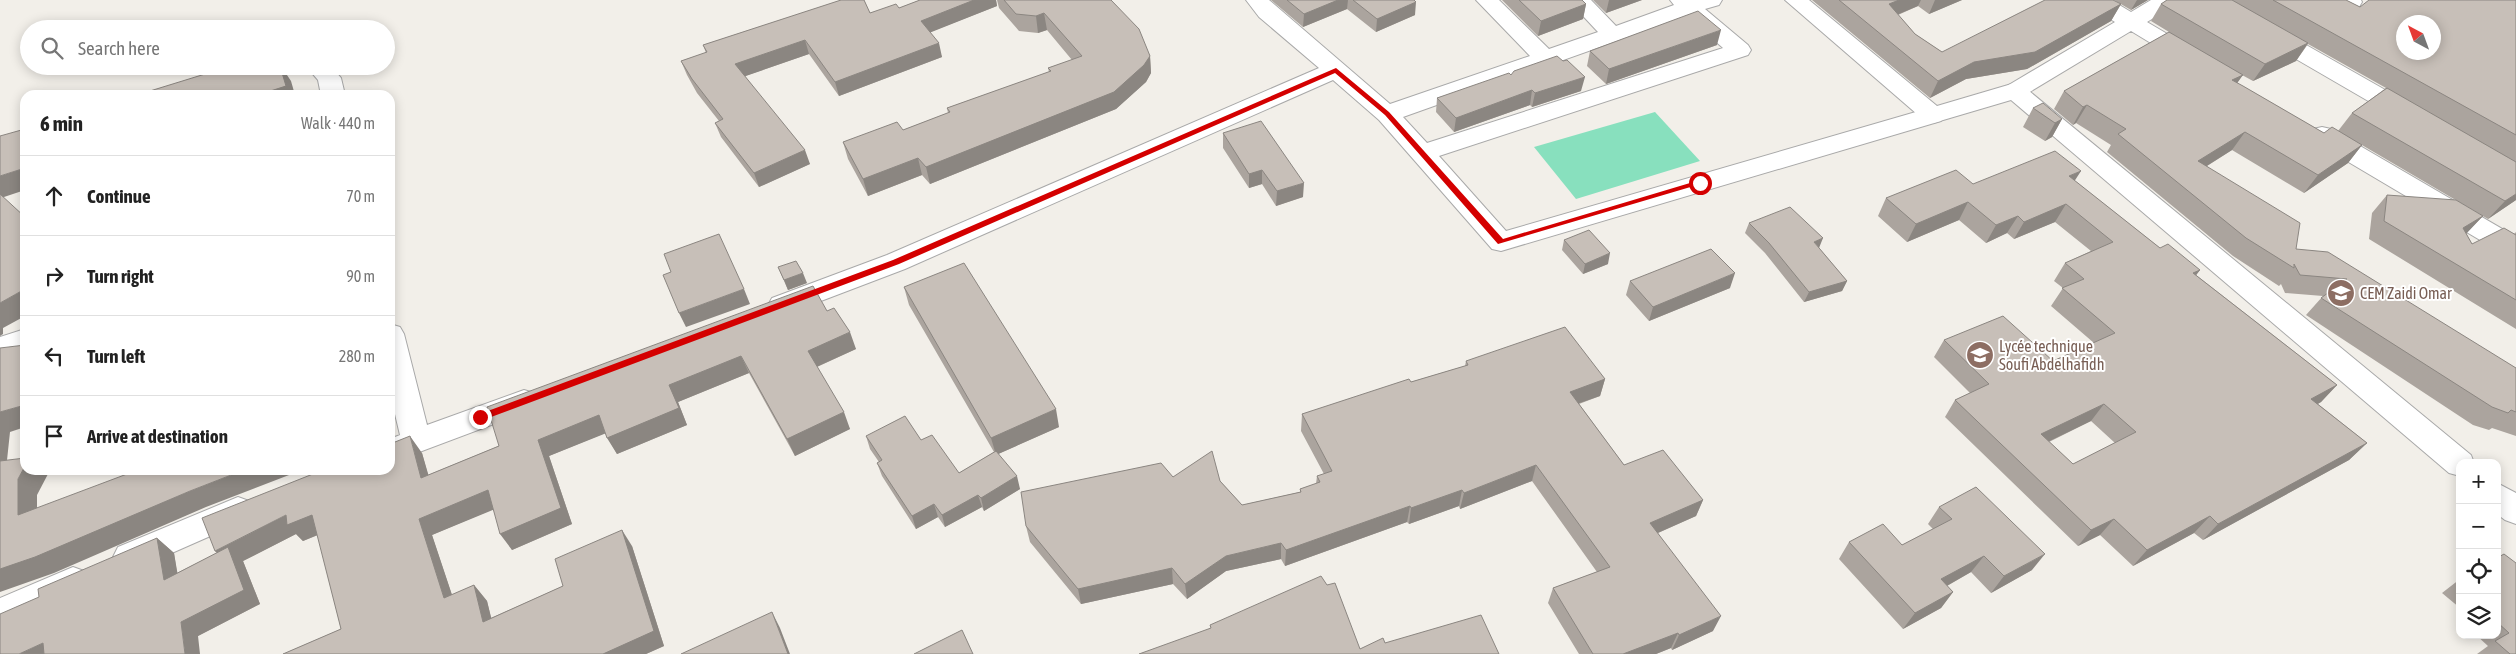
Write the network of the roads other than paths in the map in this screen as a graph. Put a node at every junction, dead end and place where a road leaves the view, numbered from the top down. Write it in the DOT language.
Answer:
graph roads {
  1 [pos="1257,0"];
  2 [pos="1487,0"];
  3 [pos="1579,0"];
  4 [pos="1796,0"];
  5 [pos="2094,0"];
  6 [pos="2167,0"];
  7 [pos="2211,0"];
  8 [pos="1693,2"];
  9 [pos="2129,21"];
  10 [pos="1612,34"];
  11 [pos="2206,67"];
  12 [pos="1336,70"];
  13 [pos="1573,71"];
  14 [pos="326,75"];
  15 [pos="332,90"];
  16 [pos="2015,91"];
  17 [pos="1387,114"];
  18 [pos="1933,115"];
  19 [pos="2301,123"];
  20 [pos="2431,126"];
  21 [pos="1422,153"];
  22 [pos="2516,249"];
  23 [pos="757,314"];
  24 [pos="20,342"];
  25 [pos="0,348"];
  26 [pos="395,377"];
  27 [pos="544,393"];
  28 [pos="403,446"];
  29 [pos="2456,461"];
  30 [pos="2501,499"];
  31 [pos="261,501"];
  32 [pos="2516,512"];
  33 [pos="0,613"];
  1 -- 12 [label="street"];
  2 -- 13 [label="street"];
  3 -- 10 [label="street"];
  4 -- 18 [label="street"];
  5 -- 9 [label="street"];
  6 -- 9 [label="street"];
  7 -- 20 [label="street"];
  8 -- 10 [label="street"];
  8 -- 13 [label="street"];
  9 -- 11 [label="street"];
  9 -- 16 [label="street"];
  10 -- 13 [label="street"];
  12 -- 17 [label="street"];
  12 -- 23 [label="street"];
  13 -- 17 [label="street"];
  13 -- 21 [label="street"];
  14 -- 15 [label="street"];
  16 -- 18 [label="street"];
  16 -- 29 [label="street"];
  17 -- 21 [label="street"];
  18 -- 21 [label="street"];
  19 -- 22 [label="street"];
  24 -- 25 [label="street"];
  26 -- 28 [label="street"];
  27 -- 28 [label="street"];
  30 -- 32 [label="street"];
  31 -- 33 [label="street"];
}
